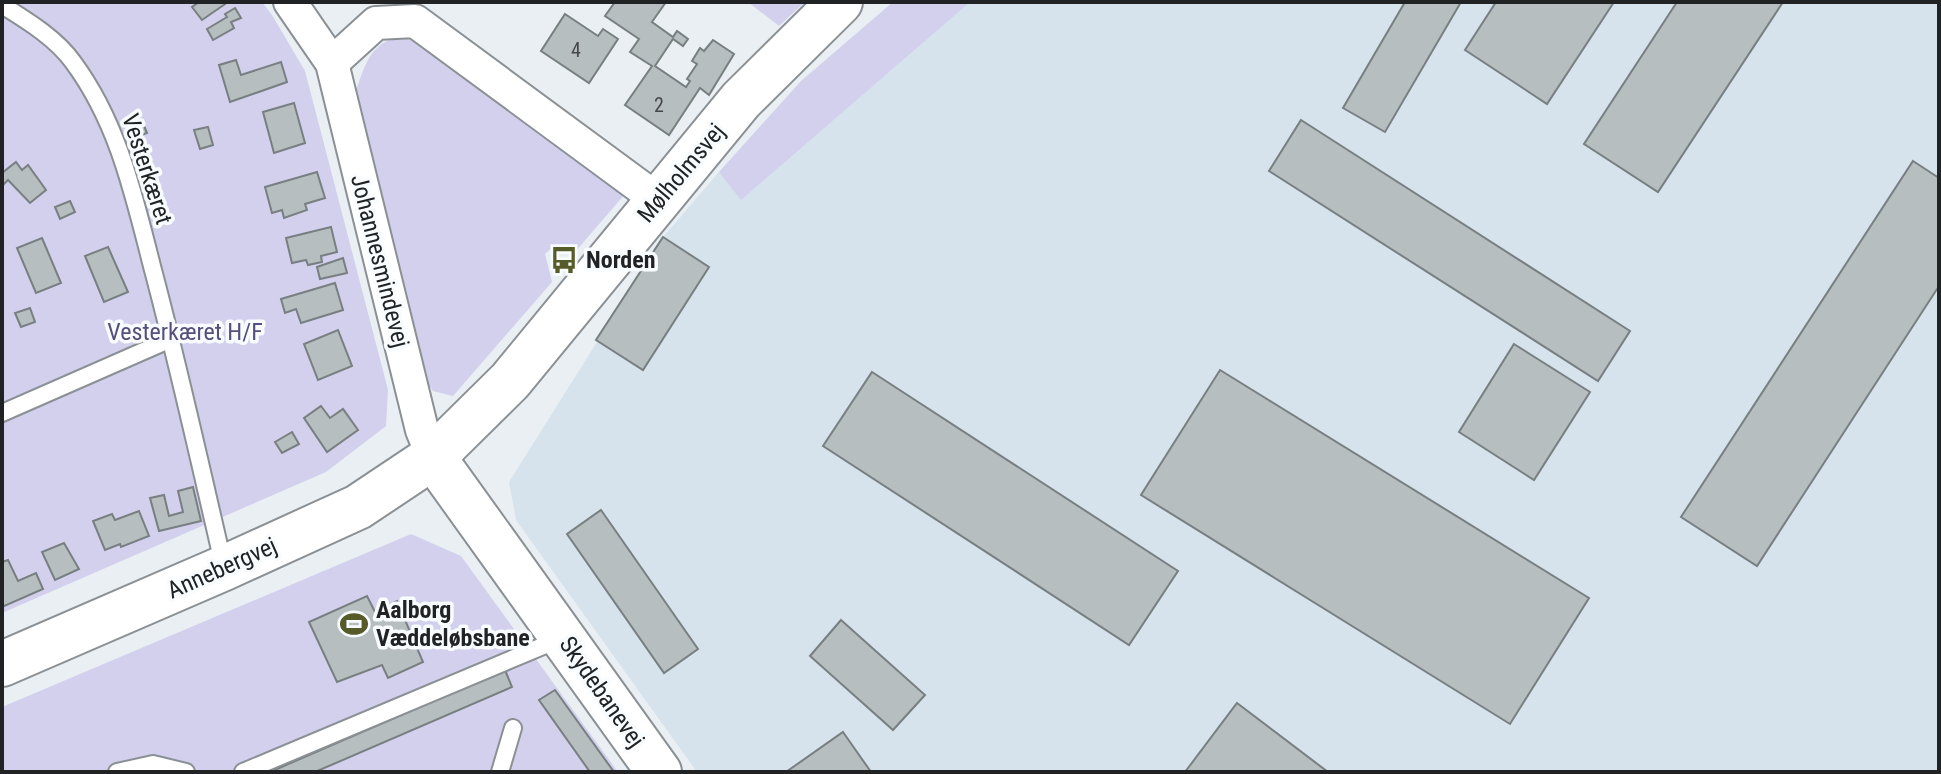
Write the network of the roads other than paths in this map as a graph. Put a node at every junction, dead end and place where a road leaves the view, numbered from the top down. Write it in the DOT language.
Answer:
graph roads {
  1 [pos="290,2"];
  2 [pos="840,2"];
  3 [pos="2,5"];
  4 [pos="332,63"];
  5 [pos="658,200"];
  6 [pos="171,339"];
  7 [pos="2,413"];
  8 [pos="433,457"];
  9 [pos="224,568"];
  10 [pos="564,637"];
  11 [pos="2,664"];
  12 [pos="513,728"];
  13 [pos="117,772"];
  14 [pos="186,772"];
  15 [pos="243,772"];
  16 [pos="500,772"];
  17 [pos="659,772"];
  1 -- 4 [label="street, Johannesmindevej"];
  2 -- 5 [label="street, Mølholmsvej"];
  3 -- 6 [label="lane, Vesterkæret"];
  4 -- 5 [label="street"];
  4 -- 8 [label="street, Johannesmindevej"];
  5 -- 8 [label="street, Mølholmsvej"];
  6 -- 7 [label="lane"];
  6 -- 9 [label="lane, Vesterkæret"];
  8 -- 9 [label="street, Annebergvej"];
  8 -- 10 [label="street, Skydebanevej"];
  9 -- 11 [label="street, Annebergvej"];
  10 -- 15 [label="lane"];
  10 -- 17 [label="street, Skydebanevej"];
  12 -- 16 [label="lane"];
  13 -- 14 [label="lane"];
}
